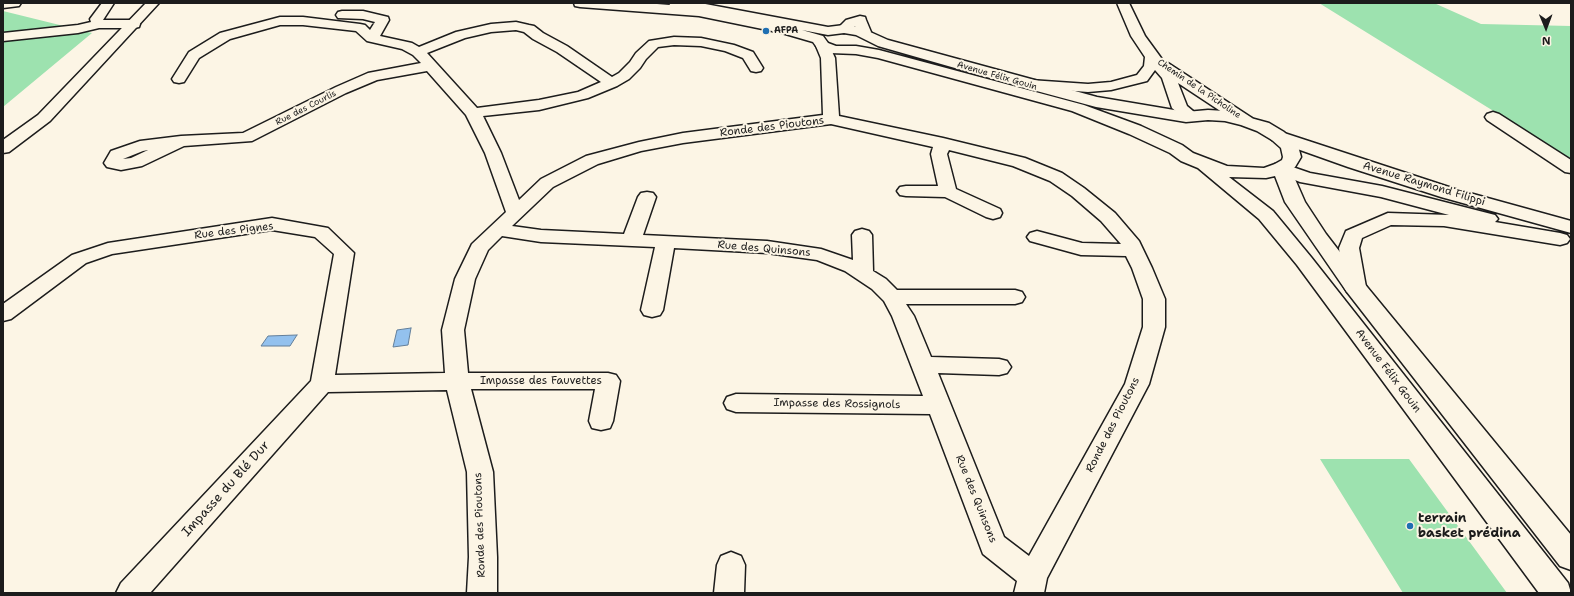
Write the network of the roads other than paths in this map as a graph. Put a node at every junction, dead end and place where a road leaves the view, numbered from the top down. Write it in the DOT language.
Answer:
graph roads {
  1 [pos="15,3"];
  2 [pos="108,3"];
  3 [pos="161,3"];
  4 [pos="580,3"];
  5 [pos="675,3"];
  6 [pos="1123,3"];
  7 [pos="3,4"];
  8 [pos="150,7"];
  9 [pos="288,21"];
  10 [pos="99,24"];
  11 [pos="134,24"];
  12 [pos="867,35"];
  13 [pos="3,37"];
  14 [pos="372,38"];
  15 [pos="824,44"];
  16 [pos="849,50"];
  17 [pos="418,52"];
  18 [pos="1152,57"];
  19 [pos="431,66"];
  20 [pos="756,68"];
  21 [pos="179,79"];
  22 [pos="1023,83"];
  23 [pos="612,84"];
  24 [pos="473,113"];
  25 [pos="1188,117"];
  26 [pos="1493,117"];
  27 [pos="44,118"];
  28 [pos="831,120"];
  29 [pos="1246,121"];
  30 [pos="1278,136"];
  31 [pos="180,141"];
  32 [pos="943,143"];
  33 [pos="3,148"];
  34 [pos="1176,149"];
  35 [pos="3,159"];
  36 [pos="1203,164"];
  37 [pos="1281,168"];
  38 [pos="1571,168"];
  39 [pos="906,191"];
  40 [pos="948,192"];
  41 [pos="647,197"];
  42 [pos="515,213"];
  43 [pos="993,213"];
  44 [pos="497,230"];
  45 [pos="862,235"];
  46 [pos="1567,236"];
  47 [pos="1037,237"];
  48 [pos="632,240"];
  49 [pos="666,242"];
  50 [pos="1134,250"];
  51 [pos="863,274"];
  52 [pos="1355,287"];
  53 [pos="892,297"];
  54 [pos="1015,297"];
  55 [pos="652,310"];
  56 [pos="3,314"];
  57 [pos="923,365"];
  58 [pos="999,367"];
  59 [pos="457,381"];
  60 [pos="322,384"];
  61 [pos="736,402"];
  62 [pos="939,405"];
  63 [pos="601,421"];
  64 [pos="1571,557"];
  65 [pos="731,565"];
  66 [pos="1031,585"];
  67 [pos="130,593"];
  68 [pos="482,593"];
  69 [pos="729,593"];
  70 [pos="1557,593"];
  1 -- 7 [label="street"];
  2 -- 10 [label="street"];
  3 -- 8 [label="main road"];
  4 -- 15 [label="main road, Avenue Félix Gouin"];
  5 -- 15 [label="main road, Avenue Félix Gouin"];
  6 -- 18 [label="street, Chemin de la Picholine"];
  8 -- 11 [label="main road"];
  9 -- 14 [label="street"];
  9 -- 14 [label="street"];
  9 -- 21 [label="street"];
  10 -- 11 [label="street"];
  10 -- 13 [label="street"];
  11 -- 27 [label="main road"];
  12 -- 15 [label="main road, Avenue Félix Gouin"];
  12 -- 16 [label="main road"];
  12 -- 22 [label="main road, Avenue Félix Gouin"];
  14 -- 17 [label="street"];
  15 -- 16 [label="main road, Avenue Félix Gouin"];
  15 -- 28 [label="street"];
  16 -- 34 [label="main road, Avenue Félix Gouin"];
  17 -- 19 [label="street"];
  17 -- 23 [label="street"];
  18 -- 22 [label="street, Chemin de la Picholine"];
  18 -- 25 [label="street, Chemin de la Picholine"];
  18 -- 29 [label="street, Chemin de la Picholine"];
  19 -- 24 [label="street"];
  19 -- 31 [label="street, Rue des Courlis"];
  20 -- 23 [label="street"];
  22 -- 25 [label="main road, Avenue Félix Gouin"];
  23 -- 24 [label="street"];
  24 -- 42 [label="street"];
  25 -- 29 [label="main road, Avenue Félix Gouin"];
  25 -- 34 [label="main road"];
  26 -- 38 [label="street"];
  27 -- 33 [label="main road"];
  27 -- 35 [label="main road"];
  28 -- 32 [label="street, Ronde des Pioutons"];
  28 -- 42 [label="street, Ronde des Pioutons"];
  29 -- 30 [label="main road, Avenue Félix Gouin"];
  30 -- 37 [label="main road, Avenue Félix Gouin"];
  30 -- 46 [label="main road, Avenue Raymond Filippi"];
  32 -- 40 [label="street"];
  32 -- 50 [label="street, Ronde des Pioutons"];
  34 -- 36 [label="main road, Avenue Félix Gouin"];
  36 -- 37 [label="main road, Avenue Félix Gouin"];
  36 -- 70 [label="main road, Avenue Félix Gouin"];
  37 -- 46 [label="main road, Avenue Raymond Filippi"];
  37 -- 52 [label="main road"];
  39 -- 40 [label="street"];
  40 -- 43 [label="street"];
  41 -- 48 [label="street"];
  42 -- 44 [label="street, Ronde des Pioutons"];
  44 -- 48 [label="street, Rue des Quinsons"];
  44 -- 59 [label="street, Ronde des Pioutons"];
  45 -- 51 [label="street"];
  46 -- 52 [label="main road"];
  47 -- 50 [label="street"];
  48 -- 49 [label="street, Rue des Quinsons"];
  49 -- 51 [label="street, Rue des Quinsons"];
  49 -- 55 [label="street"];
  50 -- 66 [label="street, Ronde des Pioutons"];
  51 -- 53 [label="street, Rue des Quinsons"];
  52 -- 64 [label="main road"];
  53 -- 54 [label="street"];
  53 -- 57 [label="street, Rue des Quinsons"];
  56 -- 60 [label="street, Rue des Pignes"];
  57 -- 58 [label="street"];
  57 -- 62 [label="street, Rue des Quinsons"];
  59 -- 60 [label="street"];
  59 -- 63 [label="street, Impasse des Fauvettes"];
  59 -- 68 [label="street, Ronde des Pioutons"];
  60 -- 67 [label="street, Impasse du Blé Dur"];
  61 -- 62 [label="street, Impasse des Rossignols"];
  62 -- 66 [label="street, Rue des Quinsons"];
  65 -- 69 [label="street"];
}
